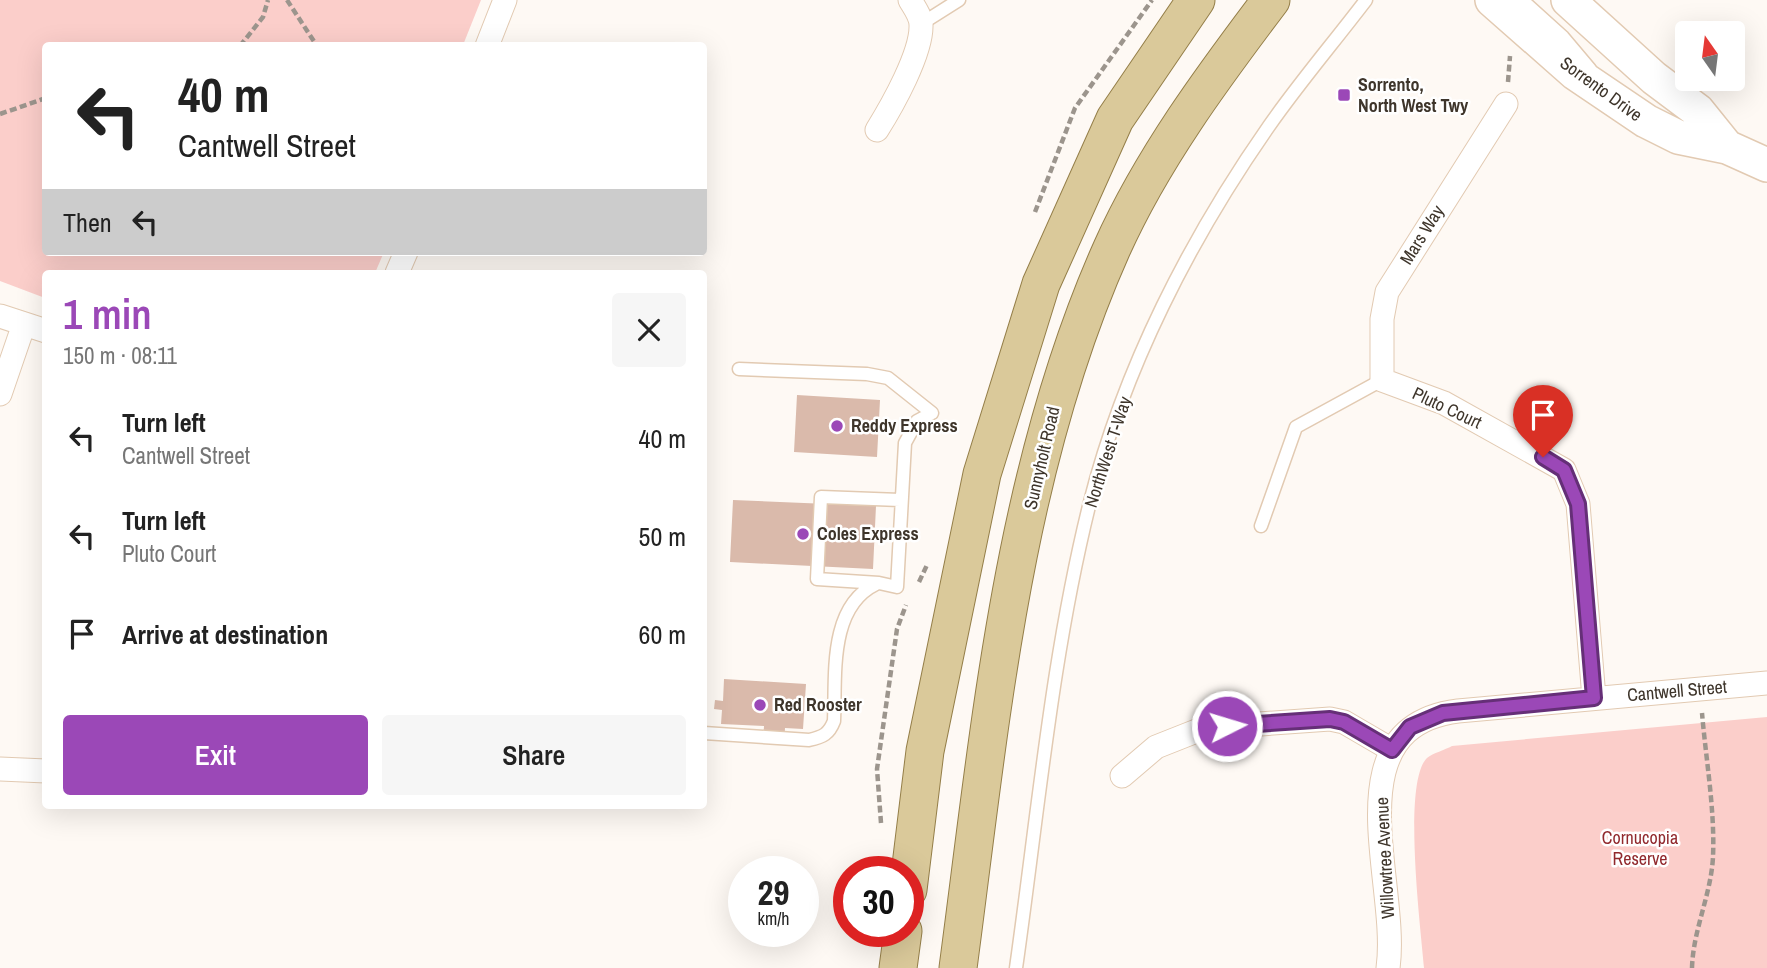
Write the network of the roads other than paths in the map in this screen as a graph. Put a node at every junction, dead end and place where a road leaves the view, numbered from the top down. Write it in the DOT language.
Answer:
graph roads {
  1 [pos="505,0"];
  2 [pos="910,0"];
  3 [pos="958,0"];
  4 [pos="1196,0"];
  5 [pos="1271,0"];
  6 [pos="1366,0"];
  7 [pos="1492,0"];
  8 [pos="1522,0"];
  9 [pos="1568,0"];
  10 [pos="921,24"];
  11 [pos="489,42"];
  12 [pos="1606,97"];
  13 [pos="1506,104"];
  14 [pos="877,130"];
  15 [pos="1727,147"];
  16 [pos="1767,165"];
  17 [pos="0,316"];
  18 [pos="35,328"];
  19 [pos="739,369"];
  20 [pos="1382,380"];
  21 [pos="0,394"];
  22 [pos="900,500"];
  23 [pos="1261,526"];
  24 [pos="880,583"];
  25 [pos="1767,683"];
  26 [pos="1594,698"];
  27 [pos="707,733"];
  28 [pos="1392,750"];
  29 [pos="0,769"];
  30 [pos="42,771"];
  31 [pos="1122,776"];
  32 [pos="912,856"];
  33 [pos="901,947"];
  34 [pos="898,968"];
  35 [pos="958,968"];
  36 [pos="1017,968"];
  37 [pos="1388,968"];
  1 -- 11 [label="street"];
  2 -- 10 [label="street"];
  3 -- 10 [label="lane"];
  4 -- 32 [label="main road"];
  5 -- 35 [label="main road, Sunnyholt Road"];
  6 -- 36 [label="lane, NorthWest T-Way"];
  7 -- 12 [label="street, Sorrento Drive"];
  8 -- 12 [label="lane"];
  9 -- 15 [label="street, Sorrento Drive"];
  10 -- 14 [label="street"];
  12 -- 15 [label="street, Sorrento Drive"];
  13 -- 20 [label="street, Mars Way"];
  15 -- 16 [label="street, Sorrento Drive"];
  17 -- 18 [label="street"];
  18 -- 21 [label="street"];
  19 -- 22 [label="lane"];
  20 -- 23 [label="lane"];
  20 -- 26 [label="street, Pluto Court"];
  22 -- 24 [label="lane"];
  22 -- 24 [label="lane"];
  24 -- 27 [label="lane"];
  25 -- 26 [label="street, Cantwell Street"];
  26 -- 28 [label="street, Cantwell Street"];
  28 -- 31 [label="street"];
  28 -- 37 [label="street, Willowtree Avenue"];
  29 -- 30 [label="street"];
  33 -- 34 [label="main road"];
}
